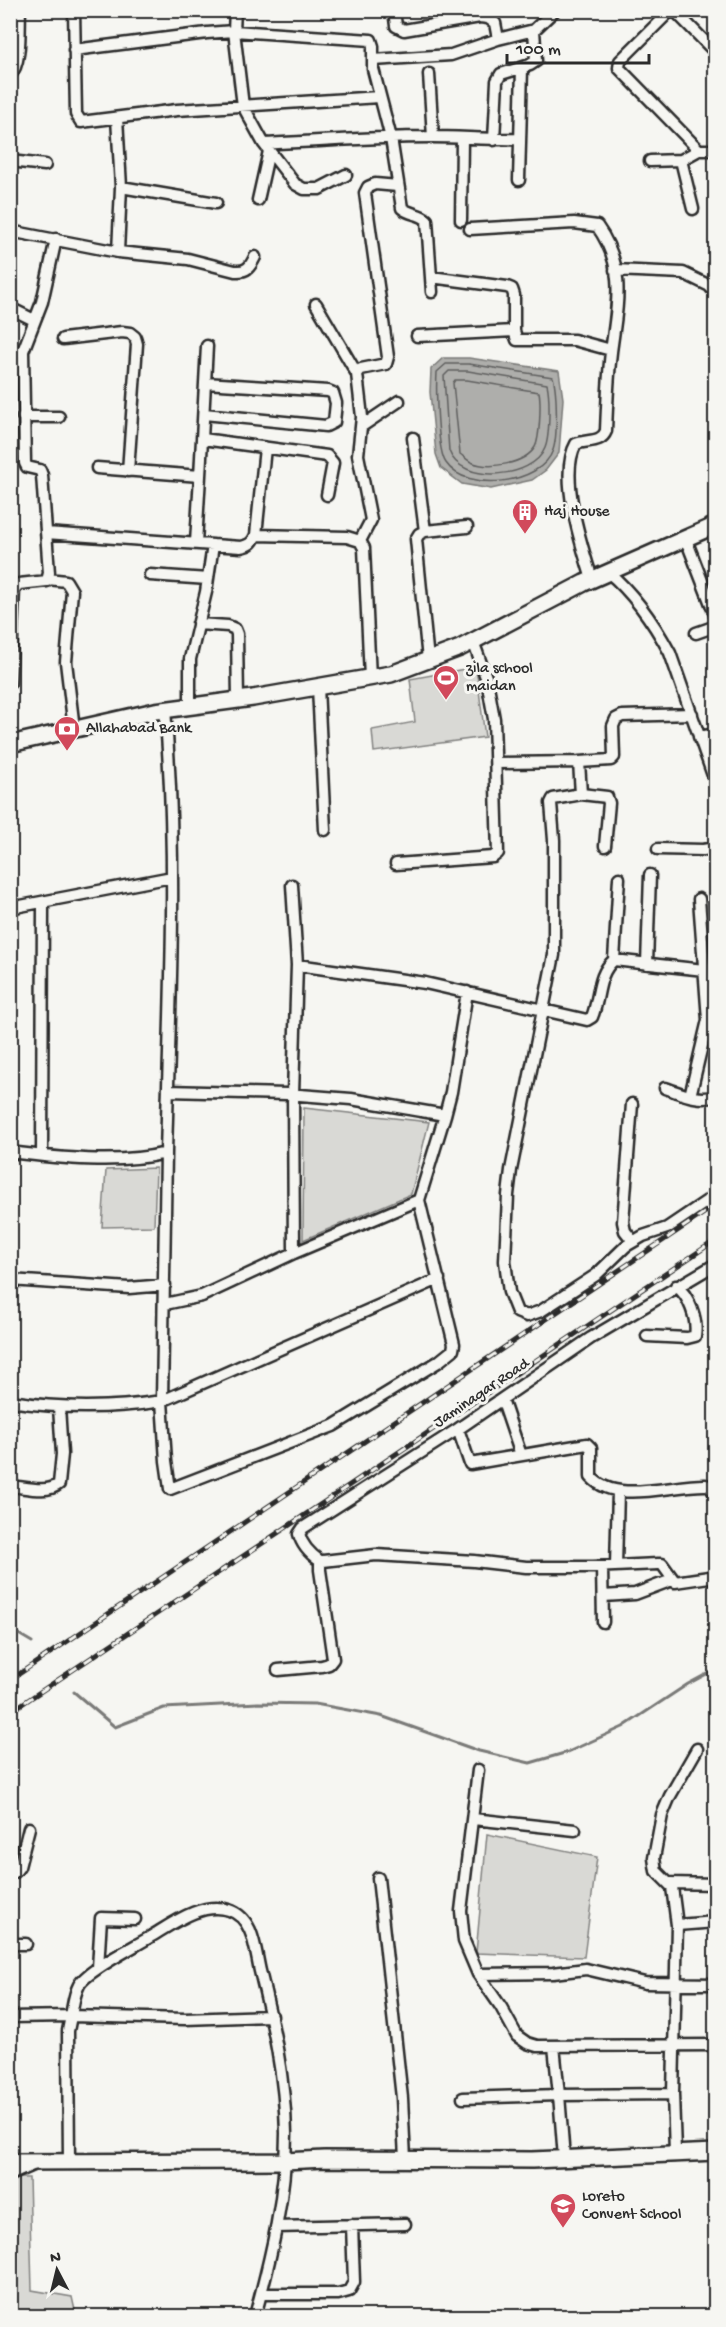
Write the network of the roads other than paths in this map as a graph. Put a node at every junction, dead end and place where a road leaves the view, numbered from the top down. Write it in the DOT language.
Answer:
graph roads {
  1 [pos="20,10"];
  2 [pos="75,10"];
  3 [pos="235,10"];
  4 [pos="394,10"];
  5 [pos="541,10"];
  6 [pos="555,10"];
  7 [pos="673,10"];
  8 [pos="538,27"];
  9 [pos="234,31"];
  10 [pos="498,39"];
  11 [pos="74,50"];
  12 [pos="716,52"];
  13 [pos="373,60"];
  14 [pos="522,68"];
  15 [pos="429,74"];
  16 [pos="10,75"];
  17 [pos="379,97"];
  18 [pos="243,106"];
  19 [pos="117,118"];
  20 [pos="434,137"];
  21 [pos="390,138"];
  22 [pos="462,138"];
  23 [pos="520,139"];
  24 [pos="494,140"];
  25 [pos="267,148"];
  26 [pos="699,150"];
  27 [pos="716,150"];
  28 [pos="681,160"];
  29 [pos="10,161"];
  30 [pos="650,161"];
  31 [pos="45,165"];
  32 [pos="346,175"];
  33 [pos="519,180"];
  34 [pos="398,186"];
  35 [pos="122,188"];
  36 [pos="258,200"];
  37 [pos="216,203"];
  38 [pos="693,208"];
  39 [pos="461,220"];
  40 [pos="470,229"];
  41 [pos="10,231"];
  42 [pos="56,240"];
  43 [pos="118,252"];
  44 [pos="255,257"];
  45 [pos="615,270"];
  46 [pos="716,274"];
  47 [pos="431,277"];
  48 [pos="713,289"];
  49 [pos="432,292"];
  50 [pos="316,304"];
  51 [pos="10,308"];
  52 [pos="34,320"];
  53 [pos="514,331"];
  54 [pos="417,336"];
  55 [pos="63,339"];
  56 [pos="207,346"];
  57 [pos="611,350"];
  58 [pos="10,351"];
  59 [pos="23,351"];
  60 [pos="357,374"];
  61 [pos="205,383"];
  62 [pos="399,401"];
  63 [pos="204,414"];
  64 [pos="23,417"];
  65 [pos="59,417"];
  66 [pos="362,426"];
  67 [pos="413,438"];
  68 [pos="203,439"];
  69 [pos="266,448"];
  70 [pos="97,468"];
  71 [pos="128,471"];
  72 [pos="200,476"];
  73 [pos="327,495"];
  74 [pos="716,525"];
  75 [pos="467,527"];
  76 [pos="425,531"];
  77 [pos="46,533"];
  78 [pos="256,536"];
  79 [pos="685,537"];
  80 [pos="360,541"];
  81 [pos="196,543"];
  82 [pos="213,545"];
  83 [pos="608,572"];
  84 [pos="150,575"];
  85 [pos="48,579"];
  86 [pos="208,579"];
  87 [pos="591,579"];
  88 [pos="716,617"];
  89 [pos="198,624"];
  90 [pos="716,626"];
  91 [pos="696,633"];
  92 [pos="472,641"];
  93 [pos="428,660"];
  94 [pos="370,678"];
  95 [pos="10,682"];
  96 [pos="318,687"];
  97 [pos="237,700"];
  98 [pos="190,706"];
  99 [pos="165,710"];
  100 [pos="692,714"];
  101 [pos="74,729"];
  102 [pos="716,734"];
  103 [pos="699,737"];
  104 [pos="10,744"];
  105 [pos="579,762"];
  106 [pos="496,764"];
  107 [pos="716,784"];
  108 [pos="581,794"];
  109 [pos="325,830"];
  110 [pos="605,846"];
  111 [pos="716,848"];
  112 [pos="658,849"];
  113 [pos="396,864"];
  114 [pos="651,875"];
  115 [pos="172,878"];
  116 [pos="619,878"];
  117 [pos="292,885"];
  118 [pos="699,899"];
  119 [pos="43,903"];
  120 [pos="10,908"];
  121 [pos="614,960"];
  122 [pos="647,964"];
  123 [pos="297,965"];
  124 [pos="705,970"];
  125 [pos="467,992"];
  126 [pos="542,1009"];
  127 [pos="664,1088"];
  128 [pos="168,1091"];
  129 [pos="293,1094"];
  130 [pos="690,1096"];
  131 [pos="716,1096"];
  132 [pos="632,1104"];
  133 [pos="445,1115"];
  134 [pos="10,1152"];
  135 [pos="166,1153"];
  136 [pos="42,1156"];
  137 [pos="716,1195"];
  138 [pos="419,1200"];
  139 [pos="633,1241"];
  140 [pos="294,1253"];
  141 [pos="716,1264"];
  142 [pos="439,1279"];
  143 [pos="10,1280"];
  144 [pos="165,1285"];
  145 [pos="676,1286"];
  146 [pos="165,1304"];
  147 [pos="647,1336"];
  148 [pos="502,1399"];
  149 [pos="10,1401"];
  150 [pos="162,1401"];
  151 [pos="59,1407"];
  152 [pos="458,1429"];
  153 [pos="521,1455"];
  154 [pos="10,1486"];
  155 [pos="618,1491"];
  156 [pos="716,1494"];
  157 [pos="320,1561"];
  158 [pos="616,1566"];
  159 [pos="602,1567"];
  160 [pos="716,1576"];
  161 [pos="672,1580"];
  162 [pos="603,1596"];
  163 [pos="603,1622"];
  164 [pos="278,1670"];
  165 [pos="697,1749"];
  166 [pos="478,1770"];
  167 [pos="473,1819"];
  168 [pos="29,1827"];
  169 [pos="575,1830"];
  170 [pos="10,1872"];
  171 [pos="378,1878"];
  172 [pos="669,1883"];
  173 [pos="716,1884"];
  174 [pos="135,1919"];
  175 [pos="716,1922"];
  176 [pos="677,1925"];
  177 [pos="10,1944"];
  178 [pos="26,1944"];
  179 [pos="98,1968"];
  180 [pos="478,1974"];
  181 [pos="716,1984"];
  182 [pos="677,1985"];
  183 [pos="71,2016"];
  184 [pos="272,2016"];
  185 [pos="10,2017"];
  186 [pos="716,2045"];
  187 [pos="554,2046"];
  188 [pos="675,2046"];
  189 [pos="673,2094"];
  190 [pos="560,2095"];
  191 [pos="463,2097"];
  192 [pos="675,2152"];
  193 [pos="716,2152"];
  194 [pos="564,2158"];
  195 [pos="405,2159"];
  196 [pos="284,2161"];
  197 [pos="10,2162"];
  198 [pos="39,2162"];
  199 [pos="69,2162"];
  200 [pos="10,2175"];
  201 [pos="405,2223"];
  202 [pos="352,2225"];
  203 [pos="276,2227"];
  204 [pos="261,2294"];
  205 [pos="255,2316"];
  1 -- 16 [label="street"];
  2 -- 11 [label="street"];
  3 -- 9 [label="street"];
  4 -- 10 [label="street"];
  5 -- 8 [label="street"];
  6 -- 8 [label="street"];
  7 -- 12 [label="street"];
  7 -- 26 [label="street"];
  8 -- 10 [label="street"];
  8 -- 14 [label="street"];
  9 -- 11 [label="street"];
  9 -- 13 [label="street"];
  9 -- 18 [label="street"];
  10 -- 13 [label="street"];
  11 -- 19 [label="street"];
  13 -- 17 [label="street"];
  14 -- 23 [label="street"];
  14 -- 24 [label="street"];
  15 -- 20 [label="street"];
  17 -- 18 [label="street"];
  17 -- 21 [label="street"];
  18 -- 19 [label="street"];
  18 -- 25 [label="street"];
  19 -- 35 [label="street"];
  20 -- 21 [label="street"];
  20 -- 22 [label="street"];
  21 -- 25 [label="street"];
  21 -- 34 [label="street"];
  22 -- 24 [label="street"];
  22 -- 39 [label="street"];
  23 -- 24 [label="street"];
  23 -- 33 [label="street"];
  25 -- 32 [label="street"];
  25 -- 36 [label="street"];
  26 -- 27 [label="street"];
  26 -- 28 [label="street"];
  28 -- 30 [label="street"];
  28 -- 38 [label="street"];
  29 -- 31 [label="street"];
  34 -- 47 [label="street"];
  34 -- 60 [label="street"];
  35 -- 37 [label="street"];
  35 -- 43 [label="street"];
  40 -- 45 [label="street"];
  41 -- 42 [label="street"];
  42 -- 43 [label="street"];
  42 -- 52 [label="street"];
  43 -- 44 [label="street"];
  45 -- 48 [label="street"];
  45 -- 57 [label="street"];
  46 -- 48 [label="street"];
  47 -- 49 [label="street"];
  47 -- 53 [label="street"];
  50 -- 60 [label="street"];
  51 -- 52 [label="street"];
  52 -- 59 [label="street"];
  53 -- 54 [label="street"];
  53 -- 57 [label="street"];
  55 -- 71 [label="street"];
  56 -- 61 [label="street"];
  57 -- 87 [label="street"];
  58 -- 59 [label="street"];
  59 -- 64 [label="street"];
  60 -- 66 [label="street"];
  61 -- 63 [label="street"];
  61 -- 63 [label="street"];
  62 -- 66 [label="street"];
  63 -- 68 [label="street"];
  64 -- 65 [label="street"];
  64 -- 77 [label="street"];
  66 -- 80 [label="street"];
  67 -- 76 [label="street"];
  68 -- 69 [label="street"];
  68 -- 72 [label="street"];
  69 -- 73 [label="street"];
  69 -- 78 [label="street"];
  70 -- 71 [label="street"];
  71 -- 72 [label="street"];
  72 -- 81 [label="street"];
  74 -- 79 [label="street"];
  75 -- 76 [label="street"];
  76 -- 93 [label="street"];
  77 -- 81 [label="street"];
  77 -- 85 [label="street"];
  78 -- 80 [label="street"];
  78 -- 82 [label="street"];
  79 -- 83 [label="street"];
  79 -- 88 [label="street"];
  80 -- 94 [label="street"];
  81 -- 82 [label="street"];
  82 -- 86 [label="street"];
  83 -- 87 [label="street"];
  83 -- 100 [label="street"];
  84 -- 86 [label="street"];
  85 -- 95 [label="street"];
  85 -- 101 [label="street"];
  86 -- 89 [label="street"];
  87 -- 92 [label="street"];
  89 -- 97 [label="street"];
  89 -- 98 [label="street"];
  90 -- 91 [label="street"];
  92 -- 93 [label="street"];
  92 -- 106 [label="street"];
  93 -- 94 [label="street"];
  94 -- 96 [label="street"];
  96 -- 97 [label="street"];
  96 -- 109 [label="street"];
  97 -- 98 [label="street"];
  98 -- 99 [label="street"];
  99 -- 101 [label="street"];
  99 -- 115 [label="street"];
  100 -- 103 [label="street"];
  100 -- 105 [label="street"];
  101 -- 104 [label="street"];
  102 -- 103 [label="street"];
  103 -- 107 [label="street"];
  105 -- 106 [label="street"];
  105 -- 108 [label="street"];
  106 -- 113 [label="street"];
  108 -- 110 [label="street"];
  108 -- 126 [label="street"];
  111 -- 112 [label="street"];
  114 -- 122 [label="street"];
  115 -- 119 [label="street"];
  115 -- 128 [label="street"];
  116 -- 121 [label="street"];
  117 -- 123 [label="street"];
  118 -- 124 [label="street"];
  119 -- 120 [label="street"];
  119 -- 136 [label="street"];
  121 -- 122 [label="street"];
  121 -- 126 [label="street"];
  122 -- 124 [label="street"];
  123 -- 125 [label="street"];
  123 -- 129 [label="street"];
  124 -- 130 [label="street"];
  125 -- 126 [label="street"];
  125 -- 133 [label="street"];
  126 -- 139 [label="street"];
  127 -- 130 [label="street"];
  128 -- 129 [label="street"];
  128 -- 135 [label="street"];
  129 -- 133 [label="street"];
  129 -- 140 [label="street"];
  130 -- 131 [label="street"];
  132 -- 139 [label="street"];
  133 -- 138 [label="street"];
  134 -- 136 [label="street"];
  135 -- 136 [label="street"];
  135 -- 144 [label="street"];
  137 -- 139 [label="street"];
  138 -- 140 [label="street"];
  138 -- 142 [label="street"];
  140 -- 146 [label="street"];
  141 -- 145 [label="street, Jaminagar Road"];
  142 -- 150 [label="street"];
  142 -- 150 [label="street"];
  143 -- 144 [label="street"];
  144 -- 146 [label="street"];
  145 -- 147 [label="street"];
  145 -- 148 [label="street, Jaminagar Road"];
  146 -- 150 [label="street"];
  148 -- 152 [label="street, Jaminagar Road"];
  148 -- 153 [label="street"];
  149 -- 151 [label="street"];
  150 -- 151 [label="street"];
  151 -- 154 [label="street"];
  152 -- 153 [label="street"];
  152 -- 157 [label="street, Jaminagar Road"];
  153 -- 155 [label="street"];
  155 -- 156 [label="street"];
  155 -- 158 [label="street"];
  157 -- 159 [label="street"];
  157 -- 164 [label="street"];
  158 -- 159 [label="street"];
  158 -- 161 [label="street"];
  159 -- 162 [label="street"];
  160 -- 161 [label="street"];
  161 -- 162 [label="street"];
  162 -- 163 [label="street"];
  165 -- 172 [label="street"];
  166 -- 167 [label="street"];
  167 -- 169 [label="street"];
  167 -- 180 [label="street"];
  168 -- 170 [label="street"];
  171 -- 195 [label="street"];
  172 -- 173 [label="street"];
  172 -- 176 [label="street"];
  174 -- 179 [label="street"];
  175 -- 176 [label="street"];
  176 -- 182 [label="street"];
  177 -- 178 [label="street"];
  179 -- 183 [label="street"];
  179 -- 184 [label="street"];
  180 -- 182 [label="street"];
  180 -- 187 [label="street"];
  181 -- 182 [label="street"];
  182 -- 188 [label="street"];
  183 -- 184 [label="street"];
  183 -- 185 [label="street"];
  183 -- 199 [label="street"];
  184 -- 196 [label="street"];
  186 -- 188 [label="street"];
  187 -- 188 [label="street"];
  187 -- 190 [label="street"];
  188 -- 189 [label="street"];
  189 -- 190 [label="street"];
  189 -- 192 [label="street"];
  190 -- 191 [label="street"];
  190 -- 194 [label="street"];
  192 -- 193 [label="street"];
  192 -- 194 [label="street"];
  194 -- 195 [label="street"];
  195 -- 196 [label="street"];
  196 -- 199 [label="street"];
  196 -- 203 [label="street"];
  197 -- 198 [label="street"];
  198 -- 199 [label="street"];
  198 -- 200 [label="street"];
  201 -- 202 [label="street"];
  202 -- 203 [label="street"];
  202 -- 204 [label="street"];
  203 -- 204 [label="street"];
  204 -- 205 [label="street"];
}
